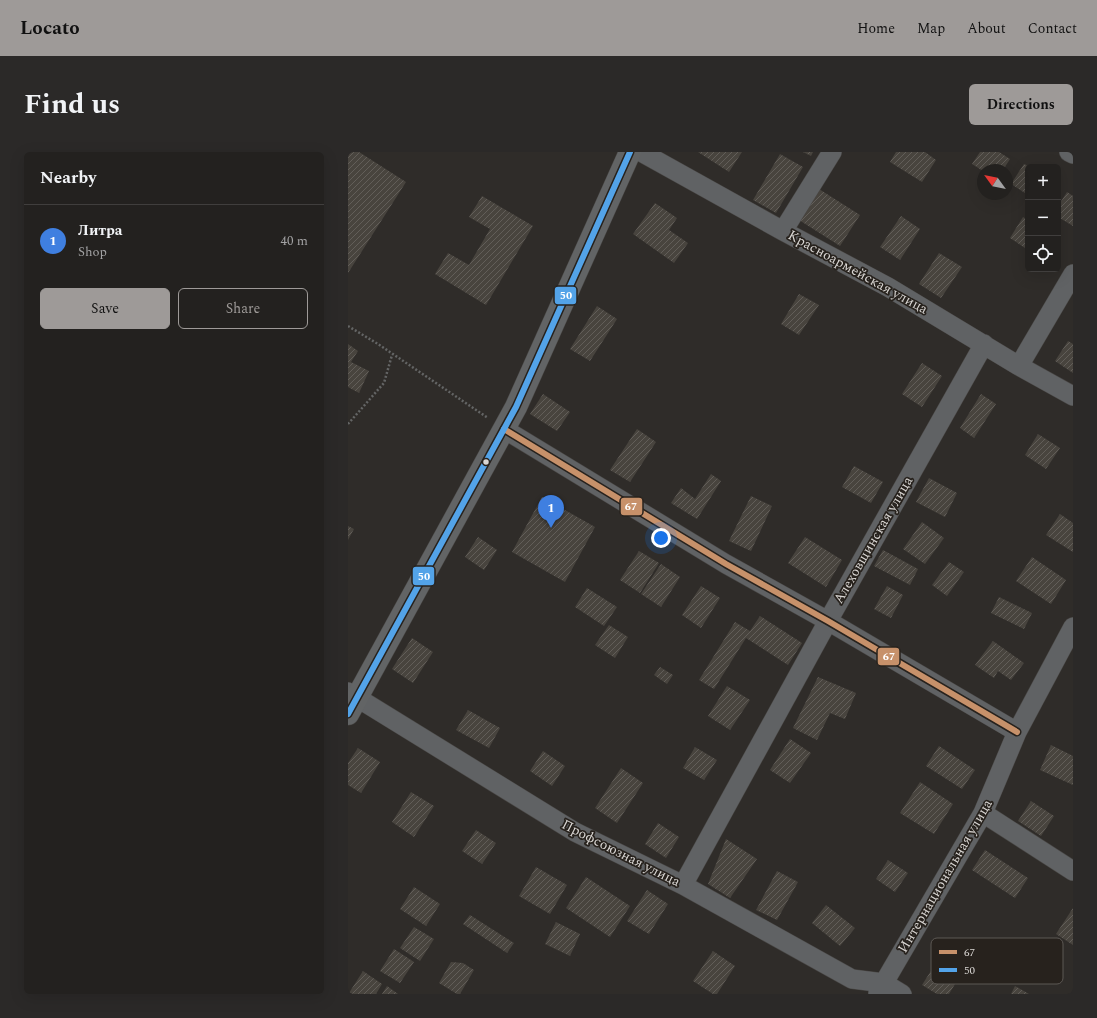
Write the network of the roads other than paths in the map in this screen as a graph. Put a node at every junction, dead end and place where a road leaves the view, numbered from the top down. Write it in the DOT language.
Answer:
graph roads {
  1 [pos="630,152"];
  2 [pos="641,152"];
  3 [pos="832,152"];
  4 [pos="1069,152"];
  5 [pos="1073,154"];
  6 [pos="783,231"];
  7 [pos="1073,274"];
  8 [pos="984,344"];
  9 [pos="1019,366"];
  10 [pos="1073,396"];
  11 [pos="504,429"];
  12 [pos="828,621"];
  13 [pos="1073,627"];
  14 [pos="351,701"];
  15 [pos="1017,732"];
  16 [pos="983,813"];
  17 [pos="1073,871"];
  18 [pos="683,885"];
  19 [pos="881,988"];
  20 [pos="902,994"];
  1 -- 11 [label="street"];
  2 -- 6 [label="street, Красноармейская улица"];
  3 -- 6 [label="street"];
  4 -- 5 [label="street"];
  6 -- 8 [label="street, Красноармейская улица"];
  7 -- 9 [label="street"];
  8 -- 9 [label="street, Красноармейская улица"];
  8 -- 12 [label="street, Алеховщинская улица"];
  9 -- 10 [label="street, Красноармейская улица"];
  11 -- 12 [label="street"];
  11 -- 14 [label="street"];
  12 -- 15 [label="street"];
  12 -- 18 [label="street, Алеховщинская улица"];
  13 -- 15 [label="street, Интернациональная улица"];
  14 -- 18 [label="street, Профсоюзная улица"];
  15 -- 16 [label="street, Интернациональная улица"];
  16 -- 17 [label="street"];
  16 -- 19 [label="street, Интернациональная улица"];
  18 -- 19 [label="street, Профсоюзная улица"];
  19 -- 20 [label="street, Профсоюзная улица"];
}
